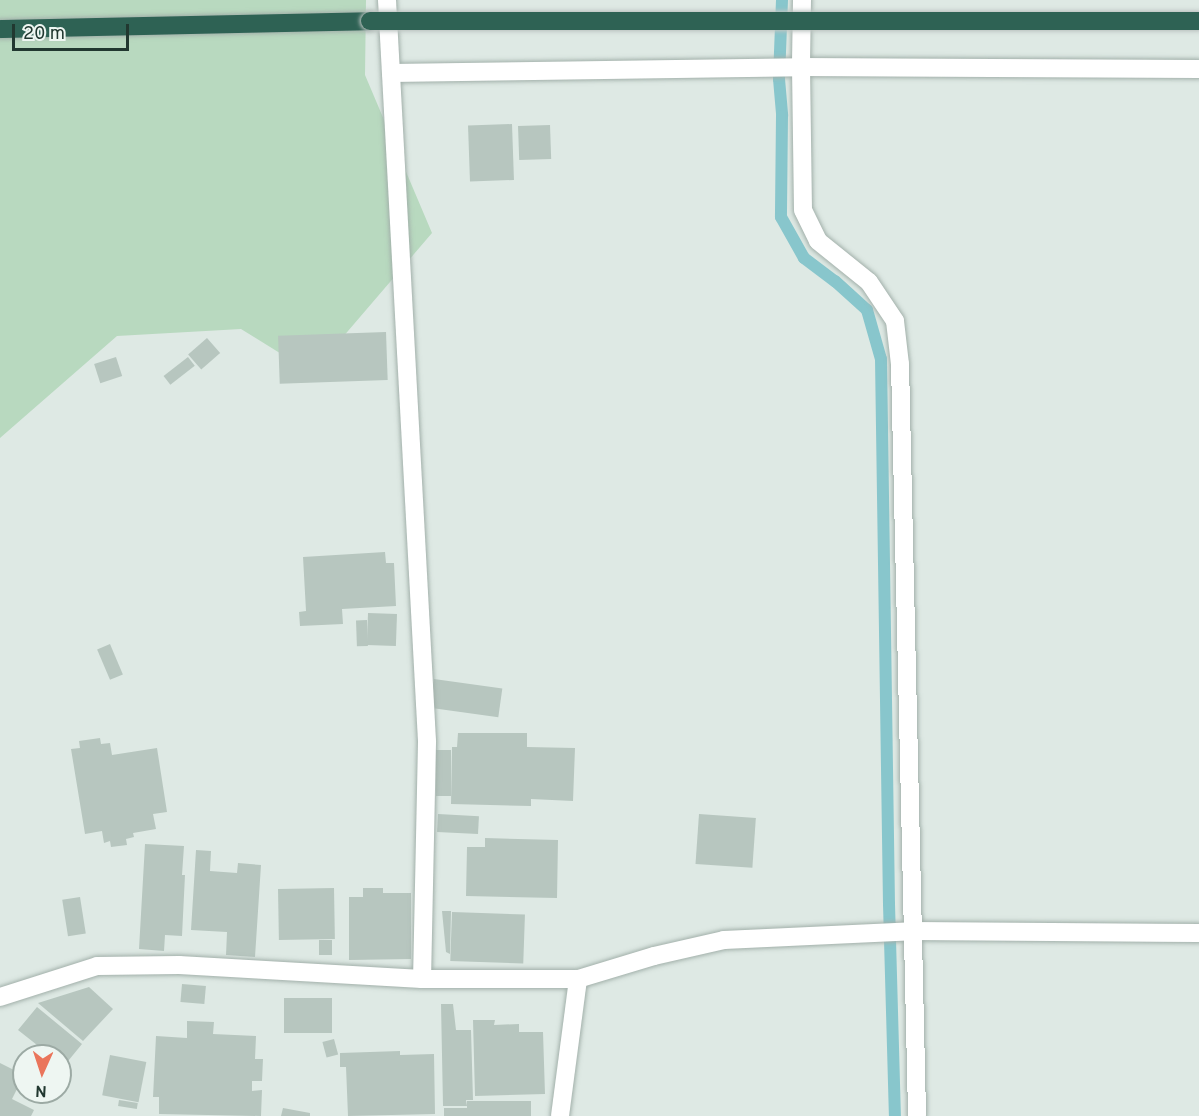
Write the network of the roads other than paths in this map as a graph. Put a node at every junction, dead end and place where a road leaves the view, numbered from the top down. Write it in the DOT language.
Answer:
graph roads {
  1 [pos="387,0"];
  2 [pos="802,0"];
  3 [pos="1199,21"];
  4 [pos="0,29"];
  5 [pos="801,68"];
  6 [pos="1199,69"];
  7 [pos="391,73"];
  8 [pos="912,931"];
  9 [pos="1199,933"];
  10 [pos="422,979"];
  11 [pos="578,979"];
  12 [pos="0,997"];
  13 [pos="560,1116"];
  14 [pos="917,1116"];
  1 -- 7 [label="street"];
  2 -- 5 [label="street"];
  3 -- 4 [label="highway, bridge"];
  5 -- 6 [label="street"];
  5 -- 7 [label="street"];
  5 -- 8 [label="street"];
  7 -- 10 [label="street"];
  8 -- 9 [label="street"];
  8 -- 11 [label="street"];
  8 -- 14 [label="street"];
  10 -- 11 [label="street"];
  10 -- 12 [label="street"];
  11 -- 13 [label="street"];
}
